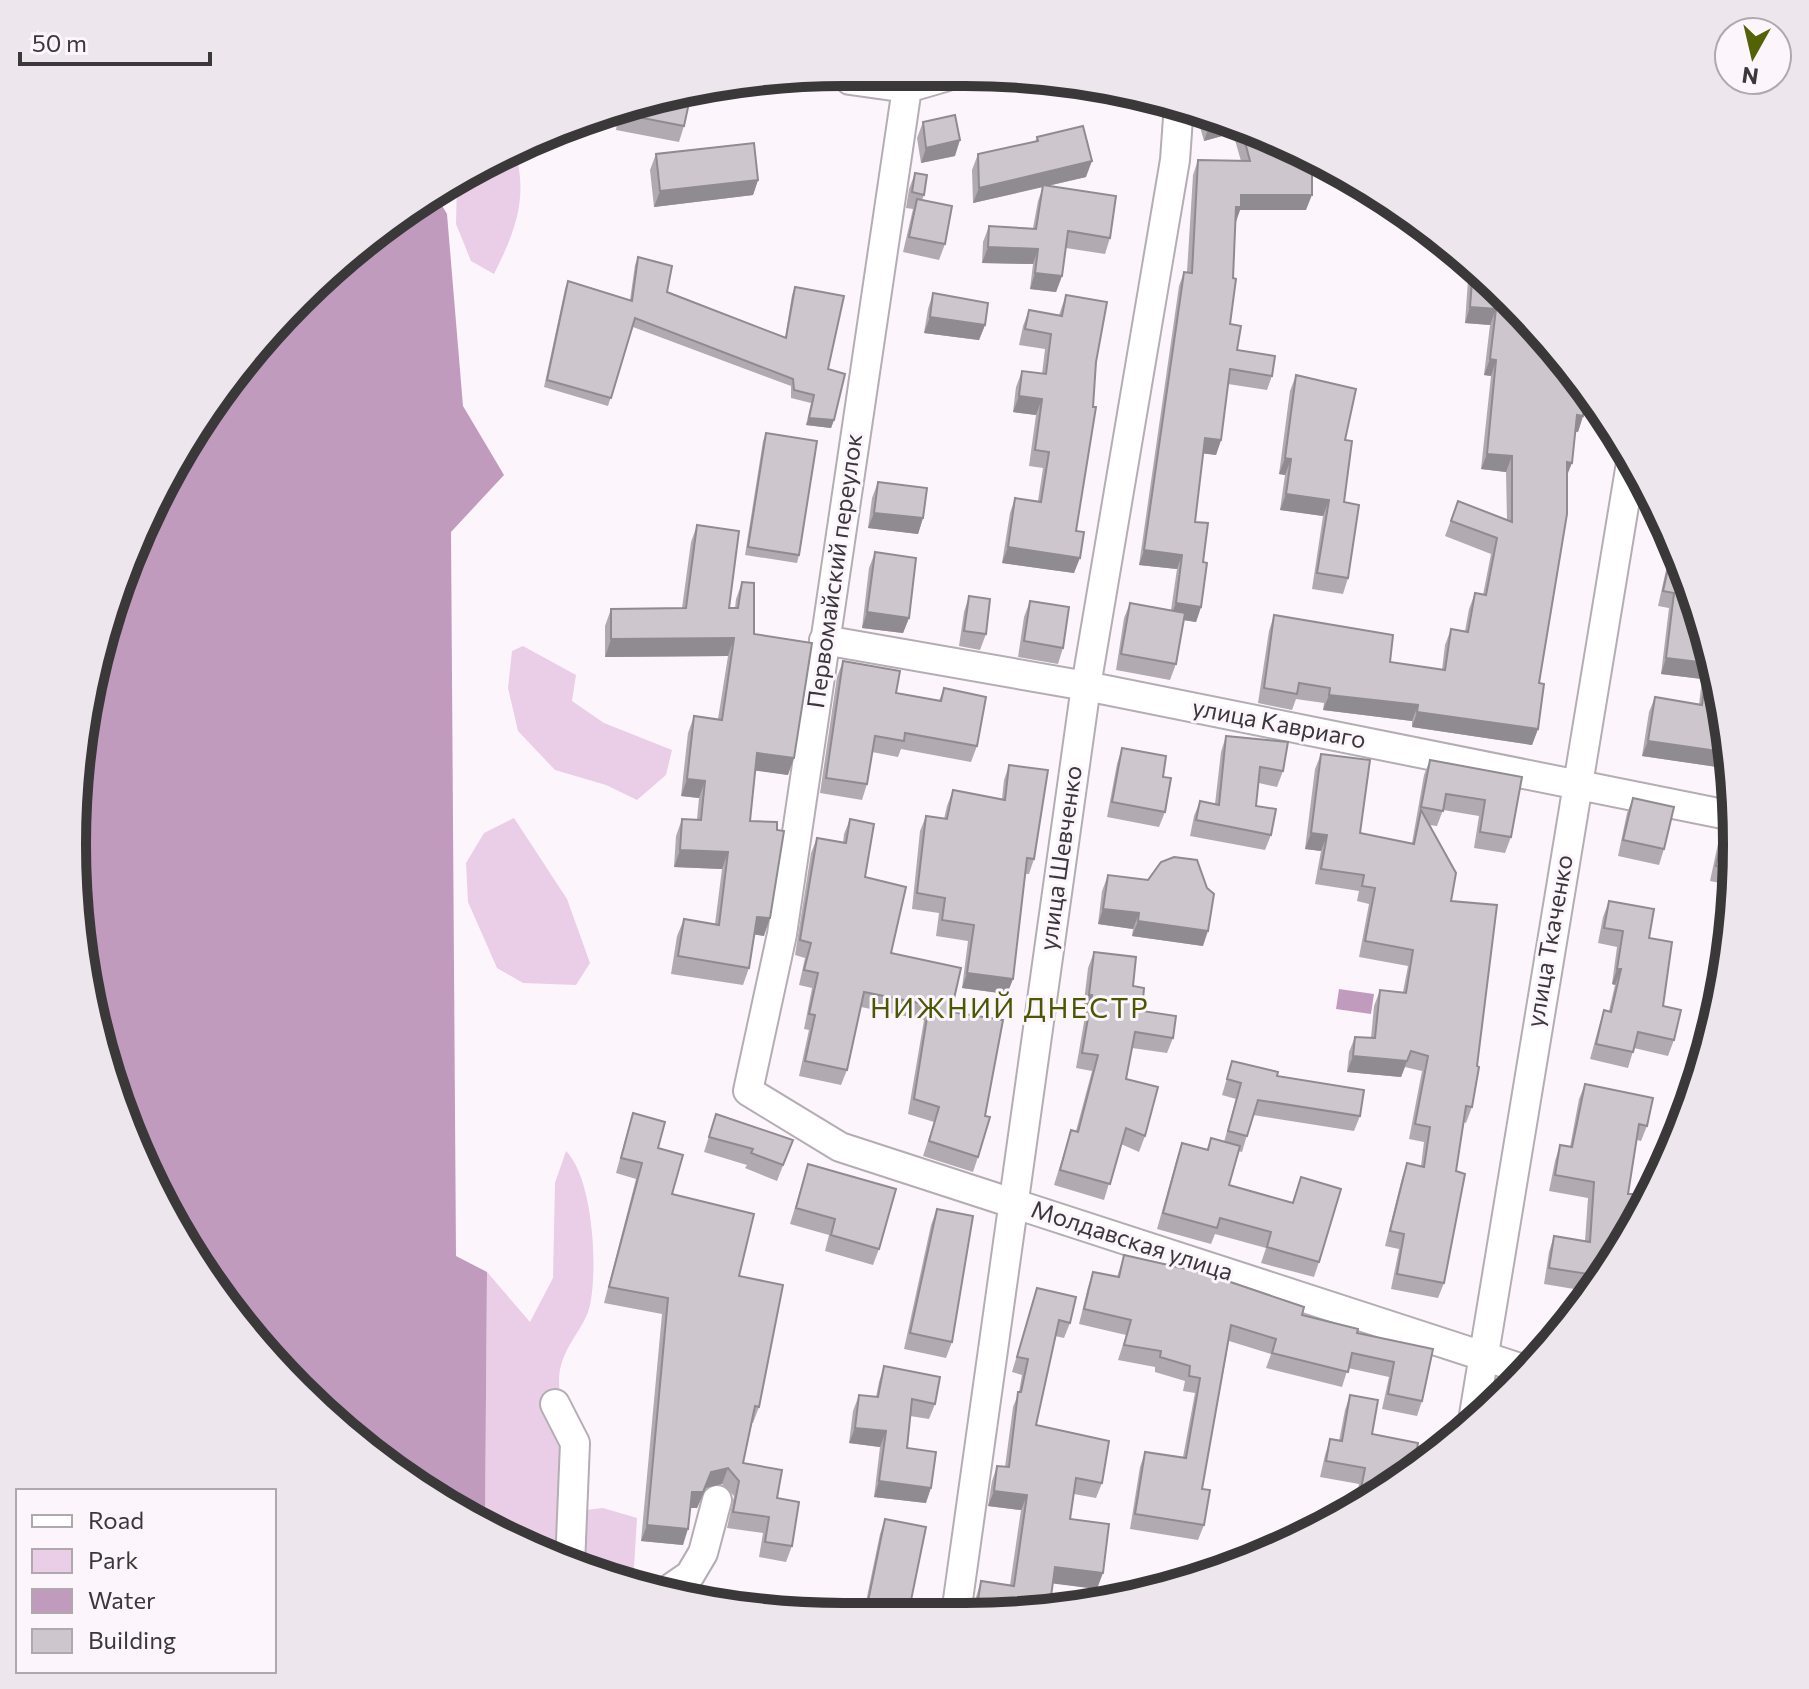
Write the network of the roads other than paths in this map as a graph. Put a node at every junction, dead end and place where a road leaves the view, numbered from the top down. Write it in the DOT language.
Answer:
graph roads {
  1 [pos="893,86"];
  2 [pos="914,86"];
  3 [pos="907,88"];
  4 [pos="1178,117"];
  5 [pos="1628,479"];
  6 [pos="824,640"];
  7 [pos="1086,686"];
  8 [pos="1577,783"];
  9 [pos="1722,814"];
  10 [pos="748,1091"];
  11 [pos="1012,1201"];
  12 [pos="1482,1358"];
  13 [pos="1514,1367"];
  14 [pos="555,1404"];
  15 [pos="1475,1405"];
  16 [pos="717,1500"];
  17 [pos="571,1551"];
  18 [pos="678,1584"];
  19 [pos="957,1603"];
  1 -- 3 [label="street"];
  2 -- 3 [label="street"];
  3 -- 6 [label="street, Первомайский переулок"];
  4 -- 7 [label="street, улица Шевченко"];
  5 -- 8 [label="street, улица Ткаченко"];
  6 -- 7 [label="street, улица Кавриаго"];
  6 -- 10 [label="street, Первомайский переулок"];
  7 -- 8 [label="street, улица Кавриаго"];
  7 -- 11 [label="street, улица Шевченко"];
  8 -- 9 [label="street, улица Кавриаго"];
  8 -- 12 [label="street, улица Ткаченко"];
  10 -- 11 [label="street, Молдавская улица"];
  11 -- 12 [label="street, Молдавская улица"];
  11 -- 19 [label="street, улица Шевченко"];
  12 -- 13 [label="street, Молдавская улица"];
  12 -- 15 [label="street, улица Ткаченко"];
  14 -- 17 [label="street"];
  16 -- 18 [label="street"];
}
